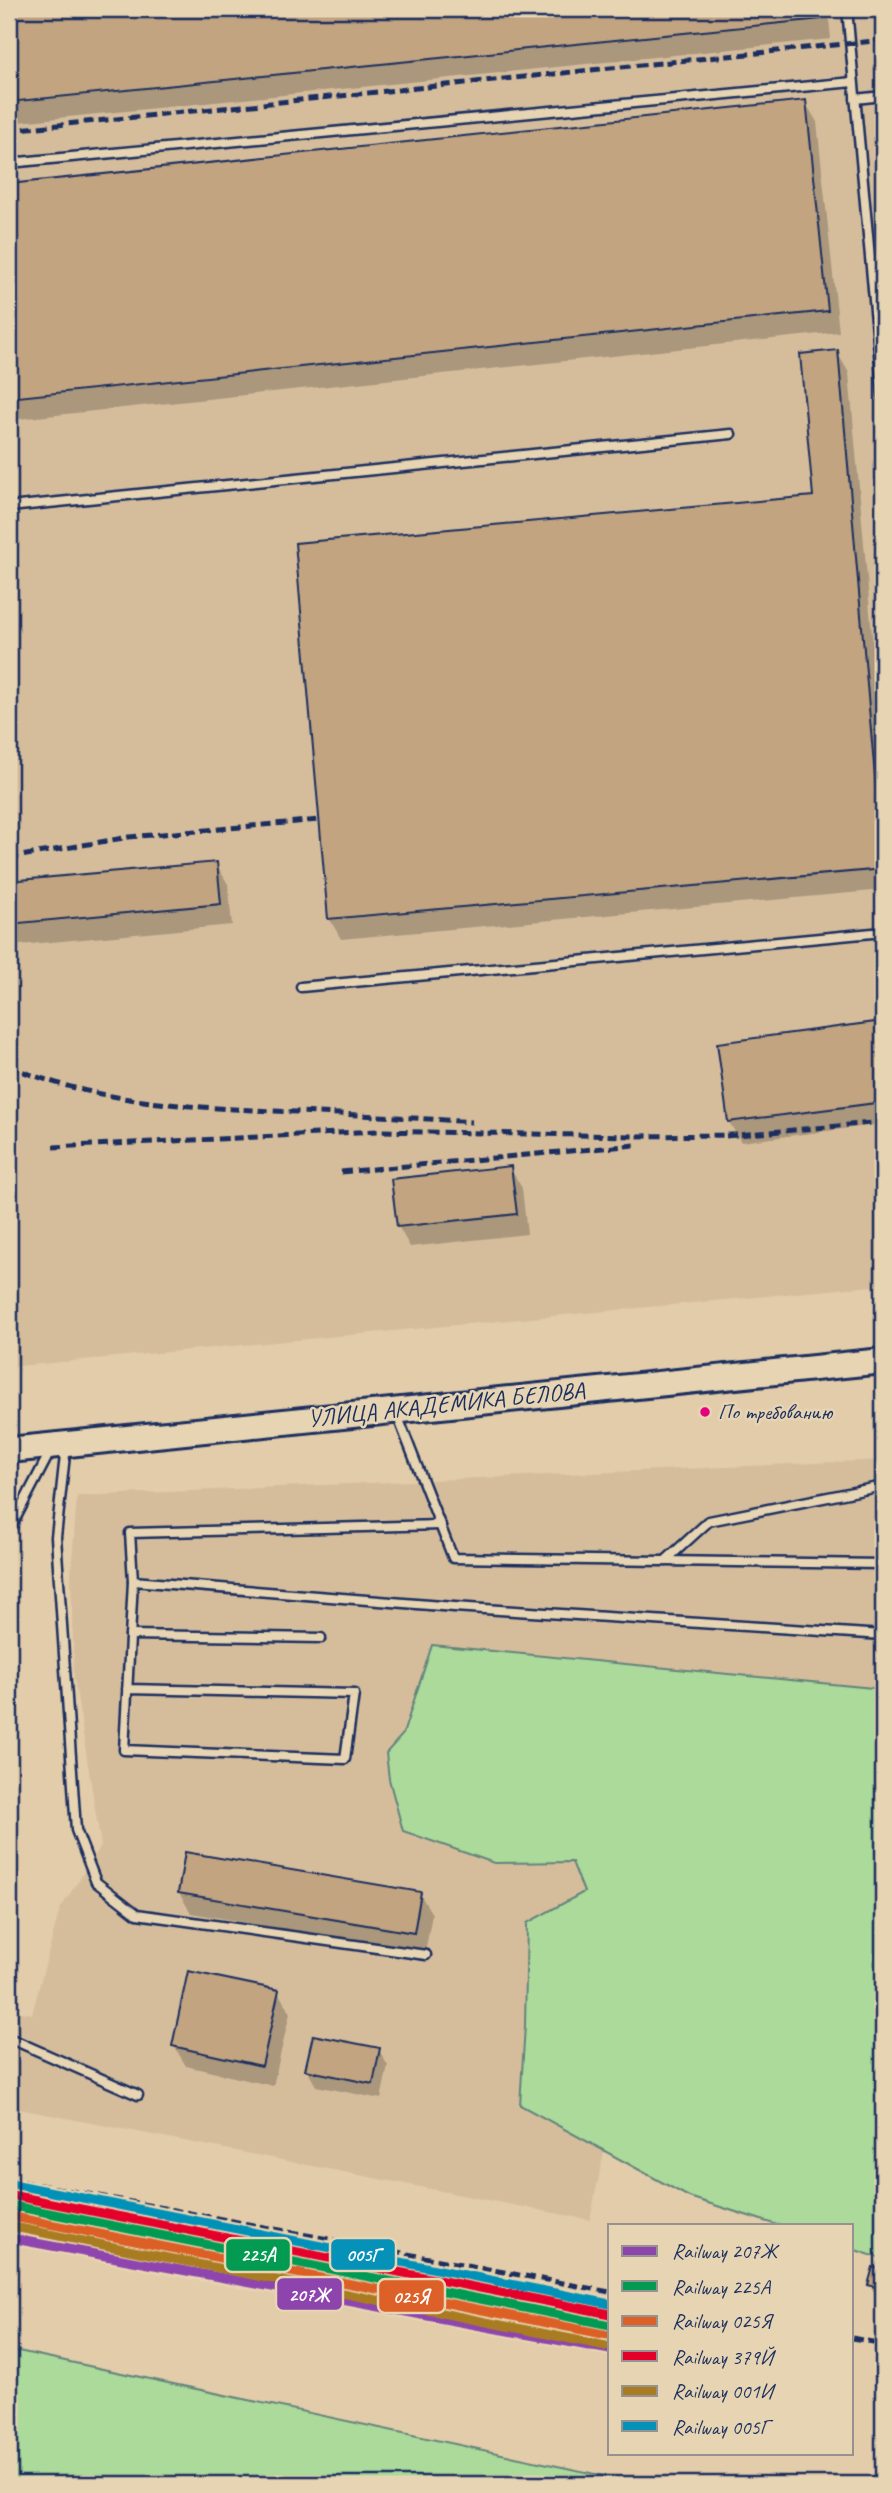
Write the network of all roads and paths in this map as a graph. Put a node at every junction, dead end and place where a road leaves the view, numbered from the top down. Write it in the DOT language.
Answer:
graph roads {
  1 [pos="846,9"];
  2 [pos="853,82"];
  3 [pos="883,96"];
  4 [pos="855,99"];
  5 [pos="9,163"];
  6 [pos="883,397"];
  7 [pos="731,434"];
  8 [pos="9,507"];
  9 [pos="883,932"];
  10 [pos="301,987"];
  11 [pos="883,1361"];
  12 [pos="395,1410"];
  13 [pos="60,1444"];
  14 [pos="9,1450"];
  15 [pos="883,1486"];
  16 [pos="441,1525"];
  17 [pos="9,1531"];
  18 [pos="665,1561"];
  19 [pos="883,1564"];
  20 [pos="133,1581"];
  21 [pos="130,1635"];
  22 [pos="883,1635"];
  23 [pos="321,1638"];
  24 [pos="127,1689"];
  25 [pos="426,1955"];
  26 [pos="9,2038"];
  27 [pos="138,2095"];
  1 -- 2 [label="lane"];
  2 -- 4 [label="lane"];
  2 -- 5 [label="lane"];
  3 -- 4 [label="lane"];
  4 -- 6 [label="lane"];
  7 -- 8 [label="lane"];
  9 -- 10 [label="lane"];
  11 -- 12 [label="main road, УЛИЦА АКАДЕМИКА БЕЛОВА"];
  12 -- 13 [label="main road, УЛИЦА АКАДЕМИКА БЕЛОВА"];
  12 -- 16 [label="lane"];
  13 -- 14 [label="main road, УЛИЦА АКАДЕМИКА БЕЛОВА"];
  13 -- 17 [label="lane"];
  13 -- 25 [label="lane"];
  15 -- 18 [label="lane"];
  16 -- 18 [label="lane"];
  16 -- 20 [label="lane"];
  18 -- 19 [label="lane"];
  20 -- 21 [label="lane"];
  20 -- 22 [label="lane"];
  21 -- 23 [label="lane"];
  21 -- 24 [label="lane"];
  24 -- 24 [label="lane"];
  26 -- 27 [label="lane"];
}
